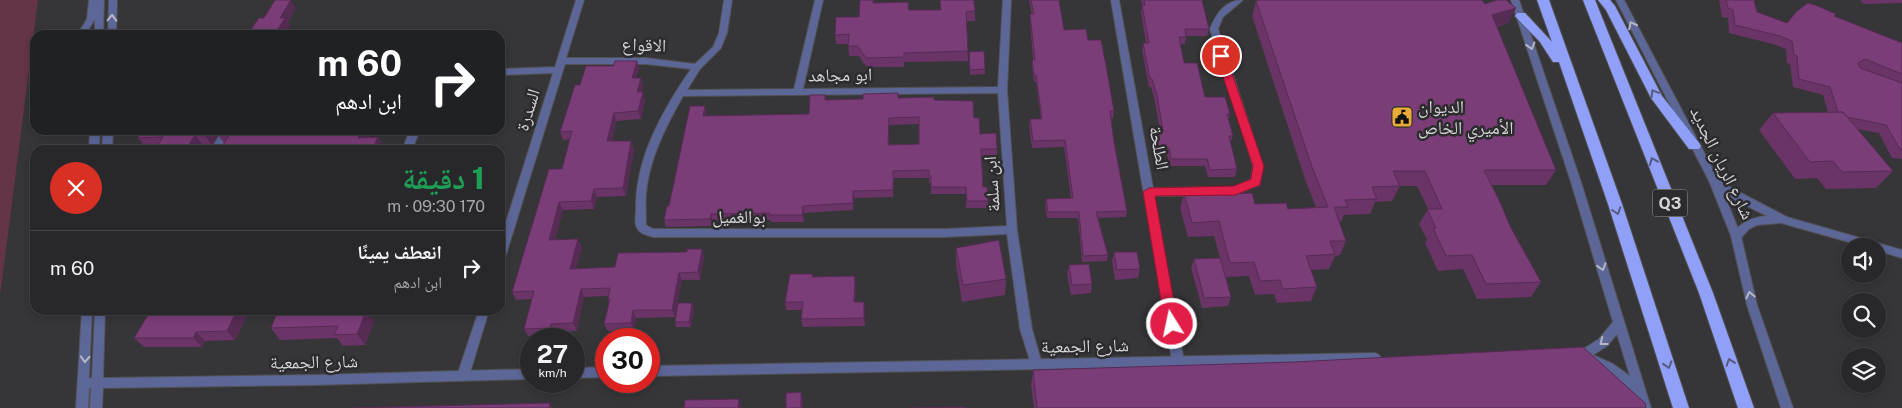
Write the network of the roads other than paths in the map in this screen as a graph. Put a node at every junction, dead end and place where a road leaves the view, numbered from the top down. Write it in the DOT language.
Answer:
graph roads {
  1 [pos="93,0"];
  2 [pos="100,0"];
  3 [pos="113,0"];
  4 [pos="580,0"];
  5 [pos="728,0"];
  6 [pos="819,0"];
  7 [pos="1007,0"];
  8 [pos="1115,0"];
  9 [pos="1238,0"];
  10 [pos="1515,0"];
  11 [pos="1543,0"];
  12 [pos="1589,0"];
  13 [pos="1604,0"];
  14 [pos="1620,0"];
  15 [pos="1521,16"];
  16 [pos="84,30"];
  17 [pos="99,30"];
  18 [pos="112,30"];
  19 [pos="560,66"];
  20 [pos="697,67"];
  21 [pos="505,72"];
  22 [pos="1002,90"];
  23 [pos="798,92"];
  24 [pos="679,93"];
  25 [pos="1592,142"];
  26 [pos="1694,146"];
  27 [pos="1714,181"];
  28 [pos="1149,192"];
  29 [pos="1784,220"];
  30 [pos="1012,230"];
  31 [pos="1736,236"];
  32 [pos="1848,238"];
  33 [pos="505,242"];
  34 [pos="1886,249"];
  35 [pos="1902,254"];
  36 [pos="87,315"];
  37 [pos="100,315"];
  38 [pos="482,315"];
  39 [pos="1619,322"];
  40 [pos="1392,358"];
  41 [pos="1178,361"];
  42 [pos="1036,364"];
  43 [pos="660,371"];
  44 [pos="520,374"];
  45 [pos="463,376"];
  46 [pos="84,383"];
  47 [pos="97,383"];
  48 [pos="1643,402"];
  49 [pos="82,408"];
  50 [pos="96,408"];
  51 [pos="1681,408"];
  52 [pos="1746,408"];
  53 [pos="1788,408"];
  1 -- 16 [label="street"];
  2 -- 17 [label="street"];
  18 -- 3 [label="street, one-way"];
  4 -- 19 [label="street, السدرة"];
  5 -- 20 [label="street"];
  6 -- 23 [label="street"];
  7 -- 22 [label="street, ابن سلمة"];
  8 -- 28 [label="street, الطلحة"];
  9 -- 28 [label="street"];
  10 -- 15 [label="street"];
  11 -- 25 [label="highway"];
  52 -- 12 [label="highway, Q3, one-way"];
  26 -- 13 [label="highway, one-way"];
  26 -- 14 [label="street, شارع الريان الجديد, one-way"];
  15 -- 25 [label="highway"];
  15 -- 39 [label="street, one-way"];
  19 -- 20 [label="street, الاقواع"];
  19 -- 21 [label="street, الاقواع"];
  19 -- 33 [label="street, السدرة"];
  20 -- 24 [label="street, بوالغميل"];
  22 -- 23 [label="street, ابو مجاهد"];
  22 -- 30 [label="street, ابن سلمة"];
  23 -- 24 [label="street, ابو مجاهد"];
  24 -- 30 [label="street, بوالغميل"];
  25 -- 51 [label="highway, one-way"];
  26 -- 27 [label="street, شارع الريان الجديد"];
  27 -- 29 [label="street"];
  27 -- 31 [label="street, شارع الريان الجديد"];
  28 -- 41 [label="street, الطلحة"];
  29 -- 31 [label="street"];
  29 -- 32 [label="street"];
  30 -- 42 [label="street, ابن سلمة"];
  53 -- 31 [label="street, شارع الريان الجديد, one-way"];
  34 -- 35 [label="street"];
  36 -- 46 [label="street, one-way"];
  37 -- 47 [label="street"];
  38 -- 45 [label="street"];
  39 -- 48 [label="street"];
  39 -- 48 [label="street, one-way"];
  40 -- 41 [label="street, شارع الجمعية"];
  41 -- 42 [label="street, شارع الجمعية"];
  42 -- 43 [label="street, شارع الجمعية"];
  44 -- 45 [label="street, شارع الجمعية"];
  45 -- 47 [label="street, شارع الجمعية"];
  46 -- 47 [label="street, شارع الجمعية"];
  46 -- 49 [label="street"];
  47 -- 50 [label="street"];
}
